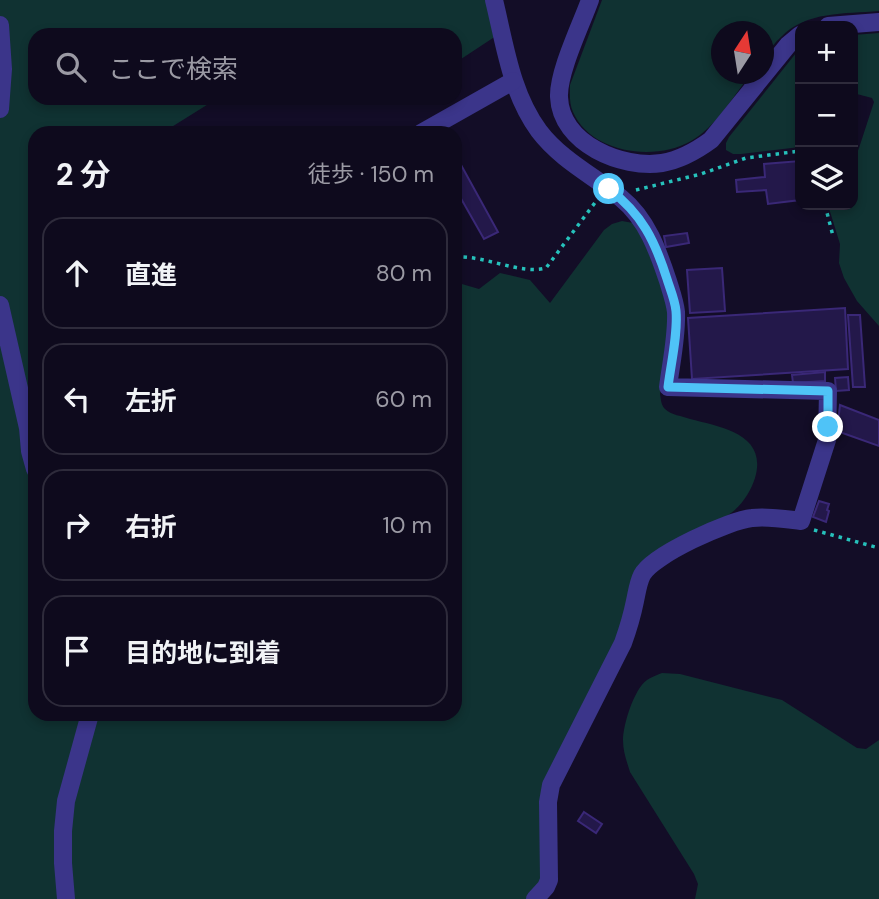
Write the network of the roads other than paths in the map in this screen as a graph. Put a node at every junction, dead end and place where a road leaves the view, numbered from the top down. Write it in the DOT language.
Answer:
graph roads {
  1 [pos="494,0"];
  2 [pos="590,0"];
  3 [pos="879,22"];
  4 [pos="858,24"];
  5 [pos="0,25"];
  6 [pos="795,39"];
  7 [pos="513,81"];
  8 [pos="0,108"];
  9 [pos="562,114"];
  10 [pos="433,126"];
  11 [pos="539,130"];
  12 [pos="0,305"];
  13 [pos="28,428"];
  14 [pos="88,721"];
  15 [pos="66,899"];
  16 [pos="535,899"];
  1 -- 7 [label="street"];
  2 -- 9 [label="street"];
  3 -- 4 [label="street"];
  5 -- 8 [label="street"];
  6 -- 9 [label="street"];
  7 -- 10 [label="street"];
  7 -- 11 [label="street"];
  9 -- 11 [label="street"];
  11 -- 16 [label="street"];
  12 -- 13 [label="street"];
  14 -- 15 [label="street"];
}
